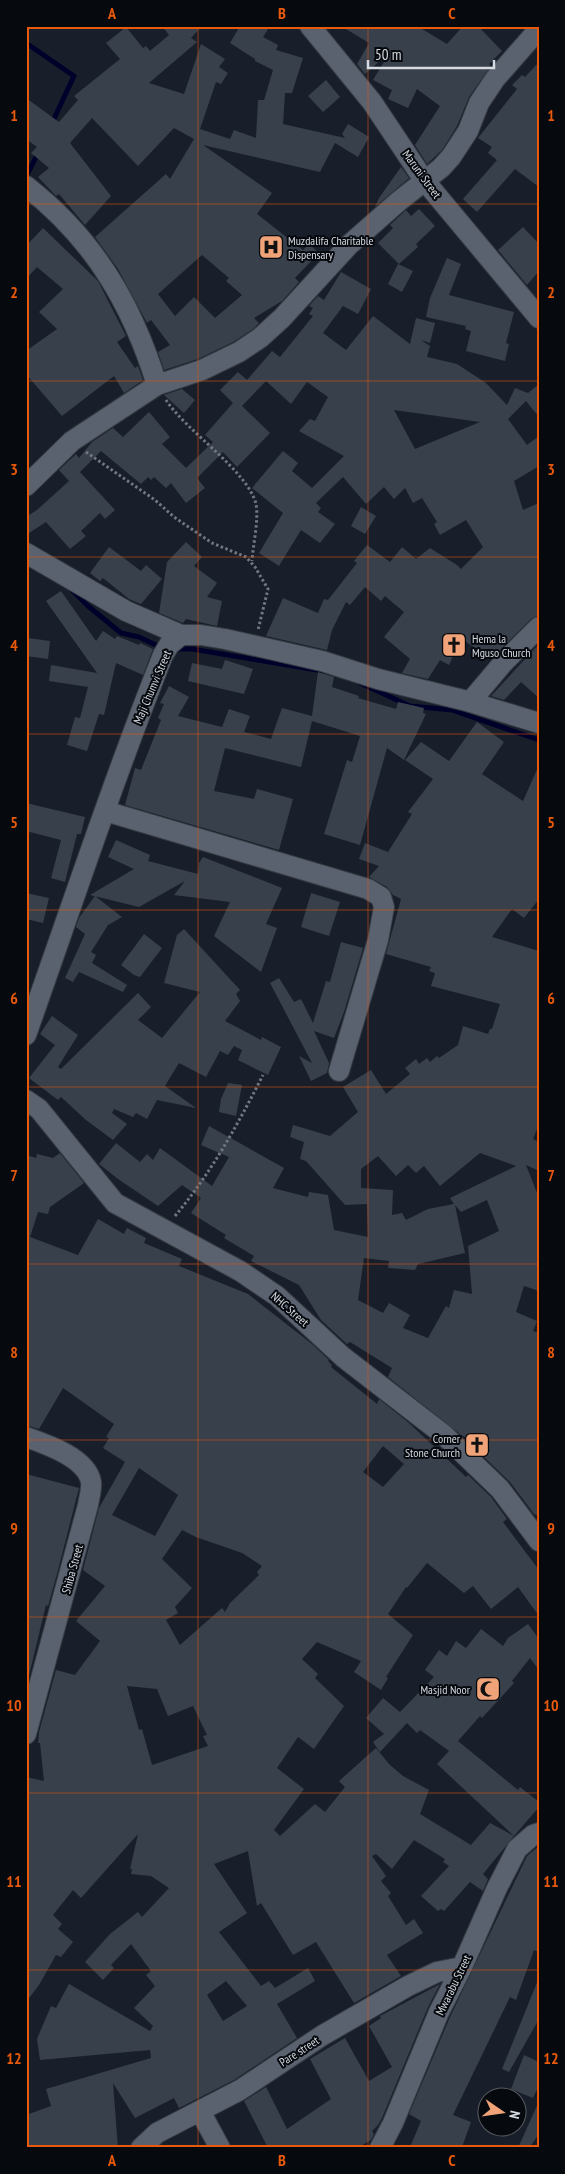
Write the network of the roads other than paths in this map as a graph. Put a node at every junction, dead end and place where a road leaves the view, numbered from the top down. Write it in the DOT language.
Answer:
graph roads {
  1 [pos="310,26"];
  2 [pos="539,29"];
  3 [pos="424,180"];
  4 [pos="26,186"];
  5 [pos="539,318"];
  6 [pos="156,385"];
  7 [pos="26,486"];
  8 [pos="26,553"];
  9 [pos="539,627"];
  10 [pos="181,635"];
  11 [pos="470,702"];
  12 [pos="539,723"];
  13 [pos="105,810"];
  14 [pos="26,1035"];
  15 [pos="339,1071"];
  16 [pos="26,1100"];
  17 [pos="26,1437"];
  18 [pos="539,1541"];
  19 [pos="26,1734"];
  20 [pos="539,1833"];
  21 [pos="462,1967"];
  22 [pos="200,2111"];
  23 [pos="141,2148"];
  24 [pos="220,2148"];
  25 [pos="380,2148"];
  1 -- 3 [label="street, Maruni Street"];
  2 -- 3 [label="street"];
  3 -- 5 [label="street, Maruni Street"];
  3 -- 6 [label="street"];
  4 -- 6 [label="street"];
  6 -- 7 [label="street"];
  8 -- 10 [label="street"];
  9 -- 11 [label="street"];
  10 -- 11 [label="street"];
  10 -- 13 [label="street, Maji Chumvi Street"];
  11 -- 12 [label="street"];
  13 -- 14 [label="street, Maji Chumvi Street"];
  13 -- 15 [label="street"];
  16 -- 18 [label="street, NHC Street"];
  17 -- 19 [label="street, Shiba Street"];
  20 -- 21 [label="street, Mwarabu Street"];
  21 -- 22 [label="street, Pare street"];
  21 -- 25 [label="street, Mwarabu Street"];
  22 -- 23 [label="street, Pare street"];
  22 -- 24 [label="street"];
}
